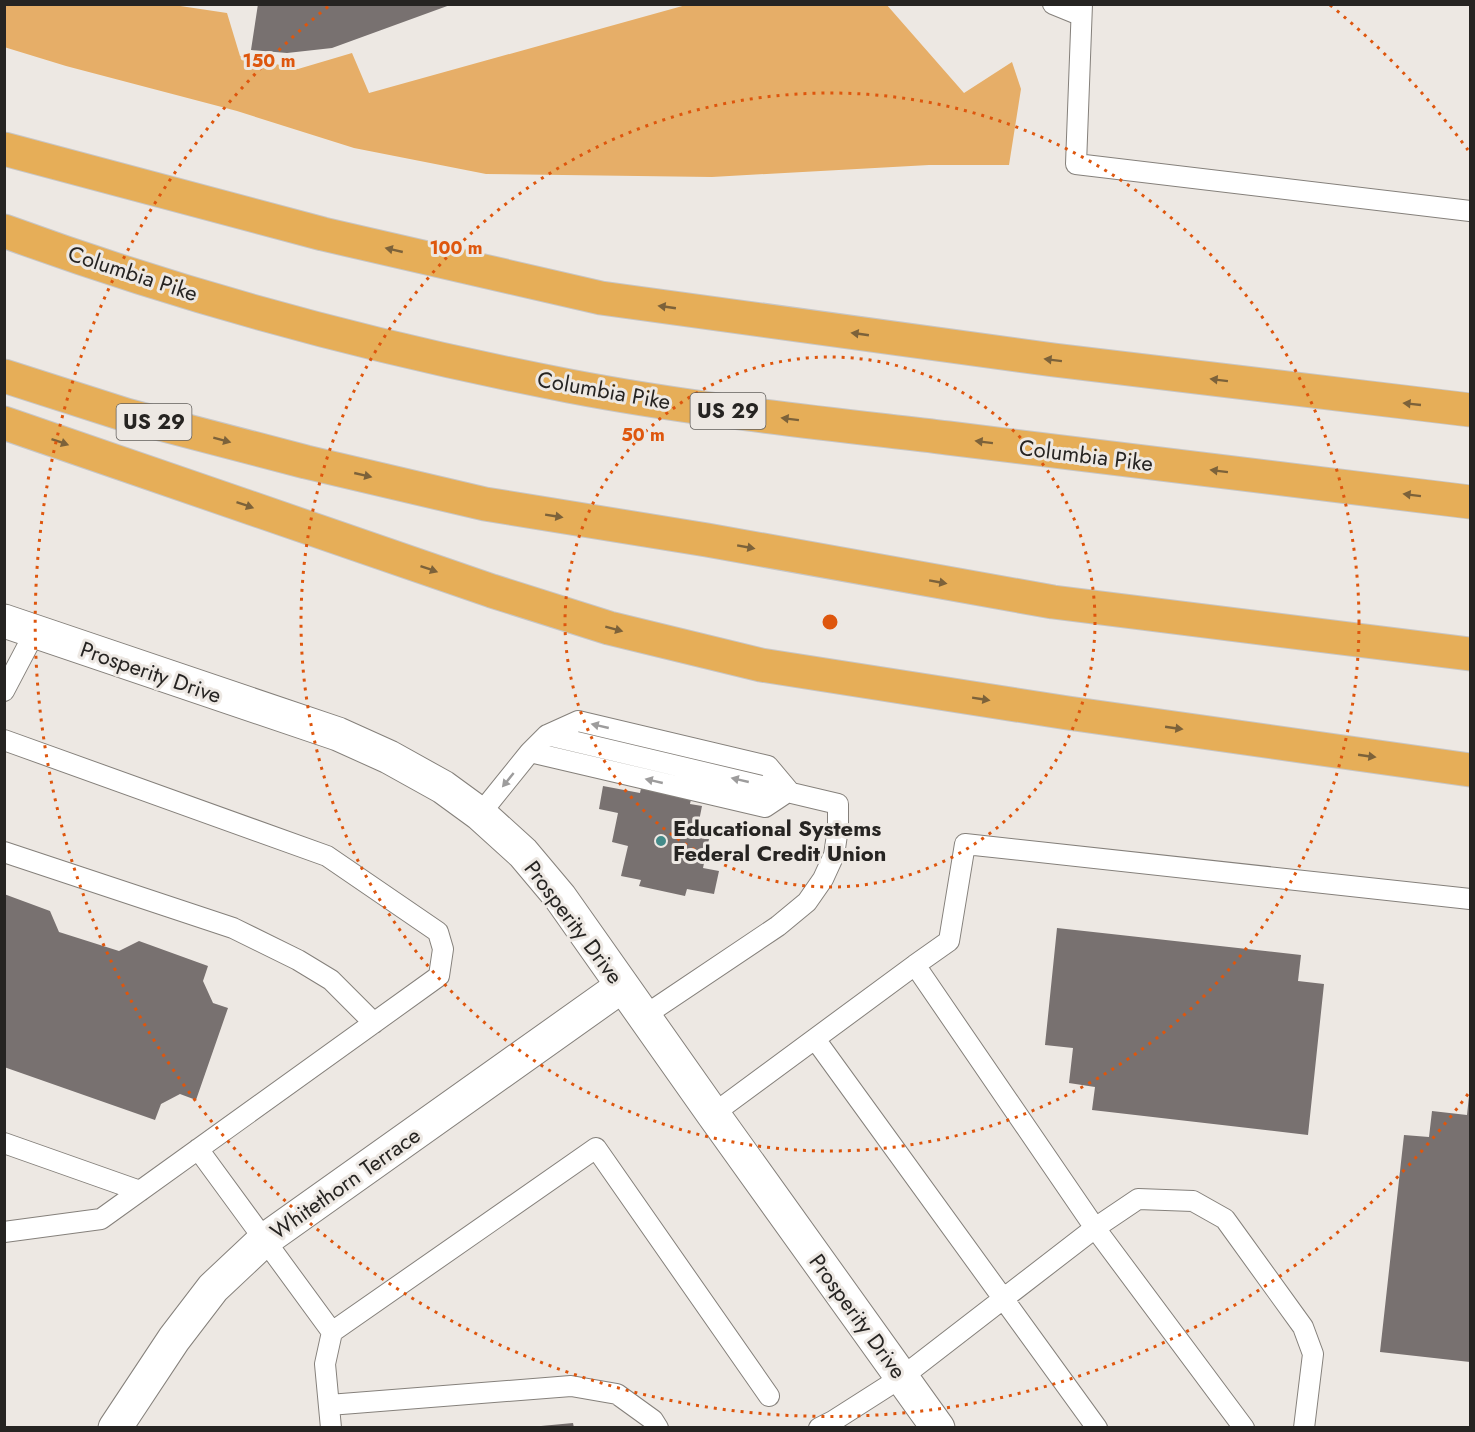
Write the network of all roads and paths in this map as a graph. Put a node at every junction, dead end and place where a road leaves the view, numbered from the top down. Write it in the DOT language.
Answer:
graph roads {
  1 [pos="1053,4"];
  2 [pos="1081,10"];
  3 [pos="4,149"];
  4 [pos="1470,211"];
  5 [pos="4,231"];
  6 [pos="4,376"];
  7 [pos="1470,410"];
  8 [pos="4,423"];
  9 [pos="1470,502"];
  10 [pos="4,621"];
  11 [pos="35,632"];
  12 [pos="1470,654"];
  13 [pos="4,692"];
  14 [pos="4,740"];
  15 [pos="530,752"];
  16 [pos="1470,770"];
  17 [pos="789,791"];
  18 [pos="480,814"];
  19 [pos="4,852"];
  20 [pos="1470,898"];
  21 [pos="915,965"];
  22 [pos="622,986"];
  23 [pos="644,1016"];
  24 [pos="374,1023"];
  25 [pos="815,1039"];
  26 [pos="713,1114"];
  27 [pos="4,1143"];
  28 [pos="198,1149"];
  29 [pos="140,1191"];
  30 [pos="1095,1228"];
  31 [pos="4,1232"];
  32 [pos="263,1241"];
  33 [pos="1002,1300"];
  34 [pos="332,1332"];
  35 [pos="902,1377"];
  36 [pos="769,1396"];
  37 [pos="329,1406"];
  38 [pos="115,1428"];
  39 [pos="331,1428"];
  40 [pos="658,1428"];
  41 [pos="819,1428"];
  42 [pos="938,1428"];
  43 [pos="1096,1428"];
  44 [pos="1244,1428"];
  45 [pos="1304,1428"];
  1 -- 2 [label="lane"];
  2 -- 4 [label="lane"];
  7 -- 3 [label="highway, one-way"];
  9 -- 5 [label="highway, Columbia Pike / US 29, one-way"];
  6 -- 12 [label="highway, US 29, one-way"];
  8 -- 16 [label="highway, one-way"];
  10 -- 11 [label="street, Prosperity Drive"];
  11 -- 13 [label="lane"];
  11 -- 18 [label="street, Prosperity Drive"];
  14 -- 24 [label="lane"];
  17 -- 15 [label="lane, one-way"];
  17 -- 15 [label="lane, one-way"];
  15 -- 18 [label="lane, one-way"];
  17 -- 23 [label="lane"];
  18 -- 22 [label="street, Prosperity Drive"];
  19 -- 24 [label="lane"];
  20 -- 21 [label="lane"];
  21 -- 25 [label="lane"];
  21 -- 30 [label="lane"];
  22 -- 23 [label="street, Prosperity Drive"];
  22 -- 32 [label="street, Whitethorn Terrace"];
  23 -- 26 [label="street, Prosperity Drive"];
  24 -- 28 [label="lane"];
  25 -- 26 [label="lane"];
  25 -- 33 [label="lane"];
  26 -- 35 [label="street, Prosperity Drive"];
  27 -- 29 [label="lane"];
  28 -- 29 [label="lane"];
  28 -- 32 [label="lane"];
  29 -- 31 [label="lane"];
  30 -- 33 [label="lane"];
  30 -- 44 [label="lane"];
  30 -- 45 [label="lane"];
  32 -- 34 [label="lane"];
  32 -- 38 [label="street, Whitethorn Terrace"];
  33 -- 35 [label="lane"];
  33 -- 43 [label="lane"];
  34 -- 36 [label="lane"];
  34 -- 37 [label="lane"];
  35 -- 41 [label="lane"];
  35 -- 42 [label="street, Prosperity Drive"];
  37 -- 39 [label="lane"];
  37 -- 40 [label="lane"];
}
